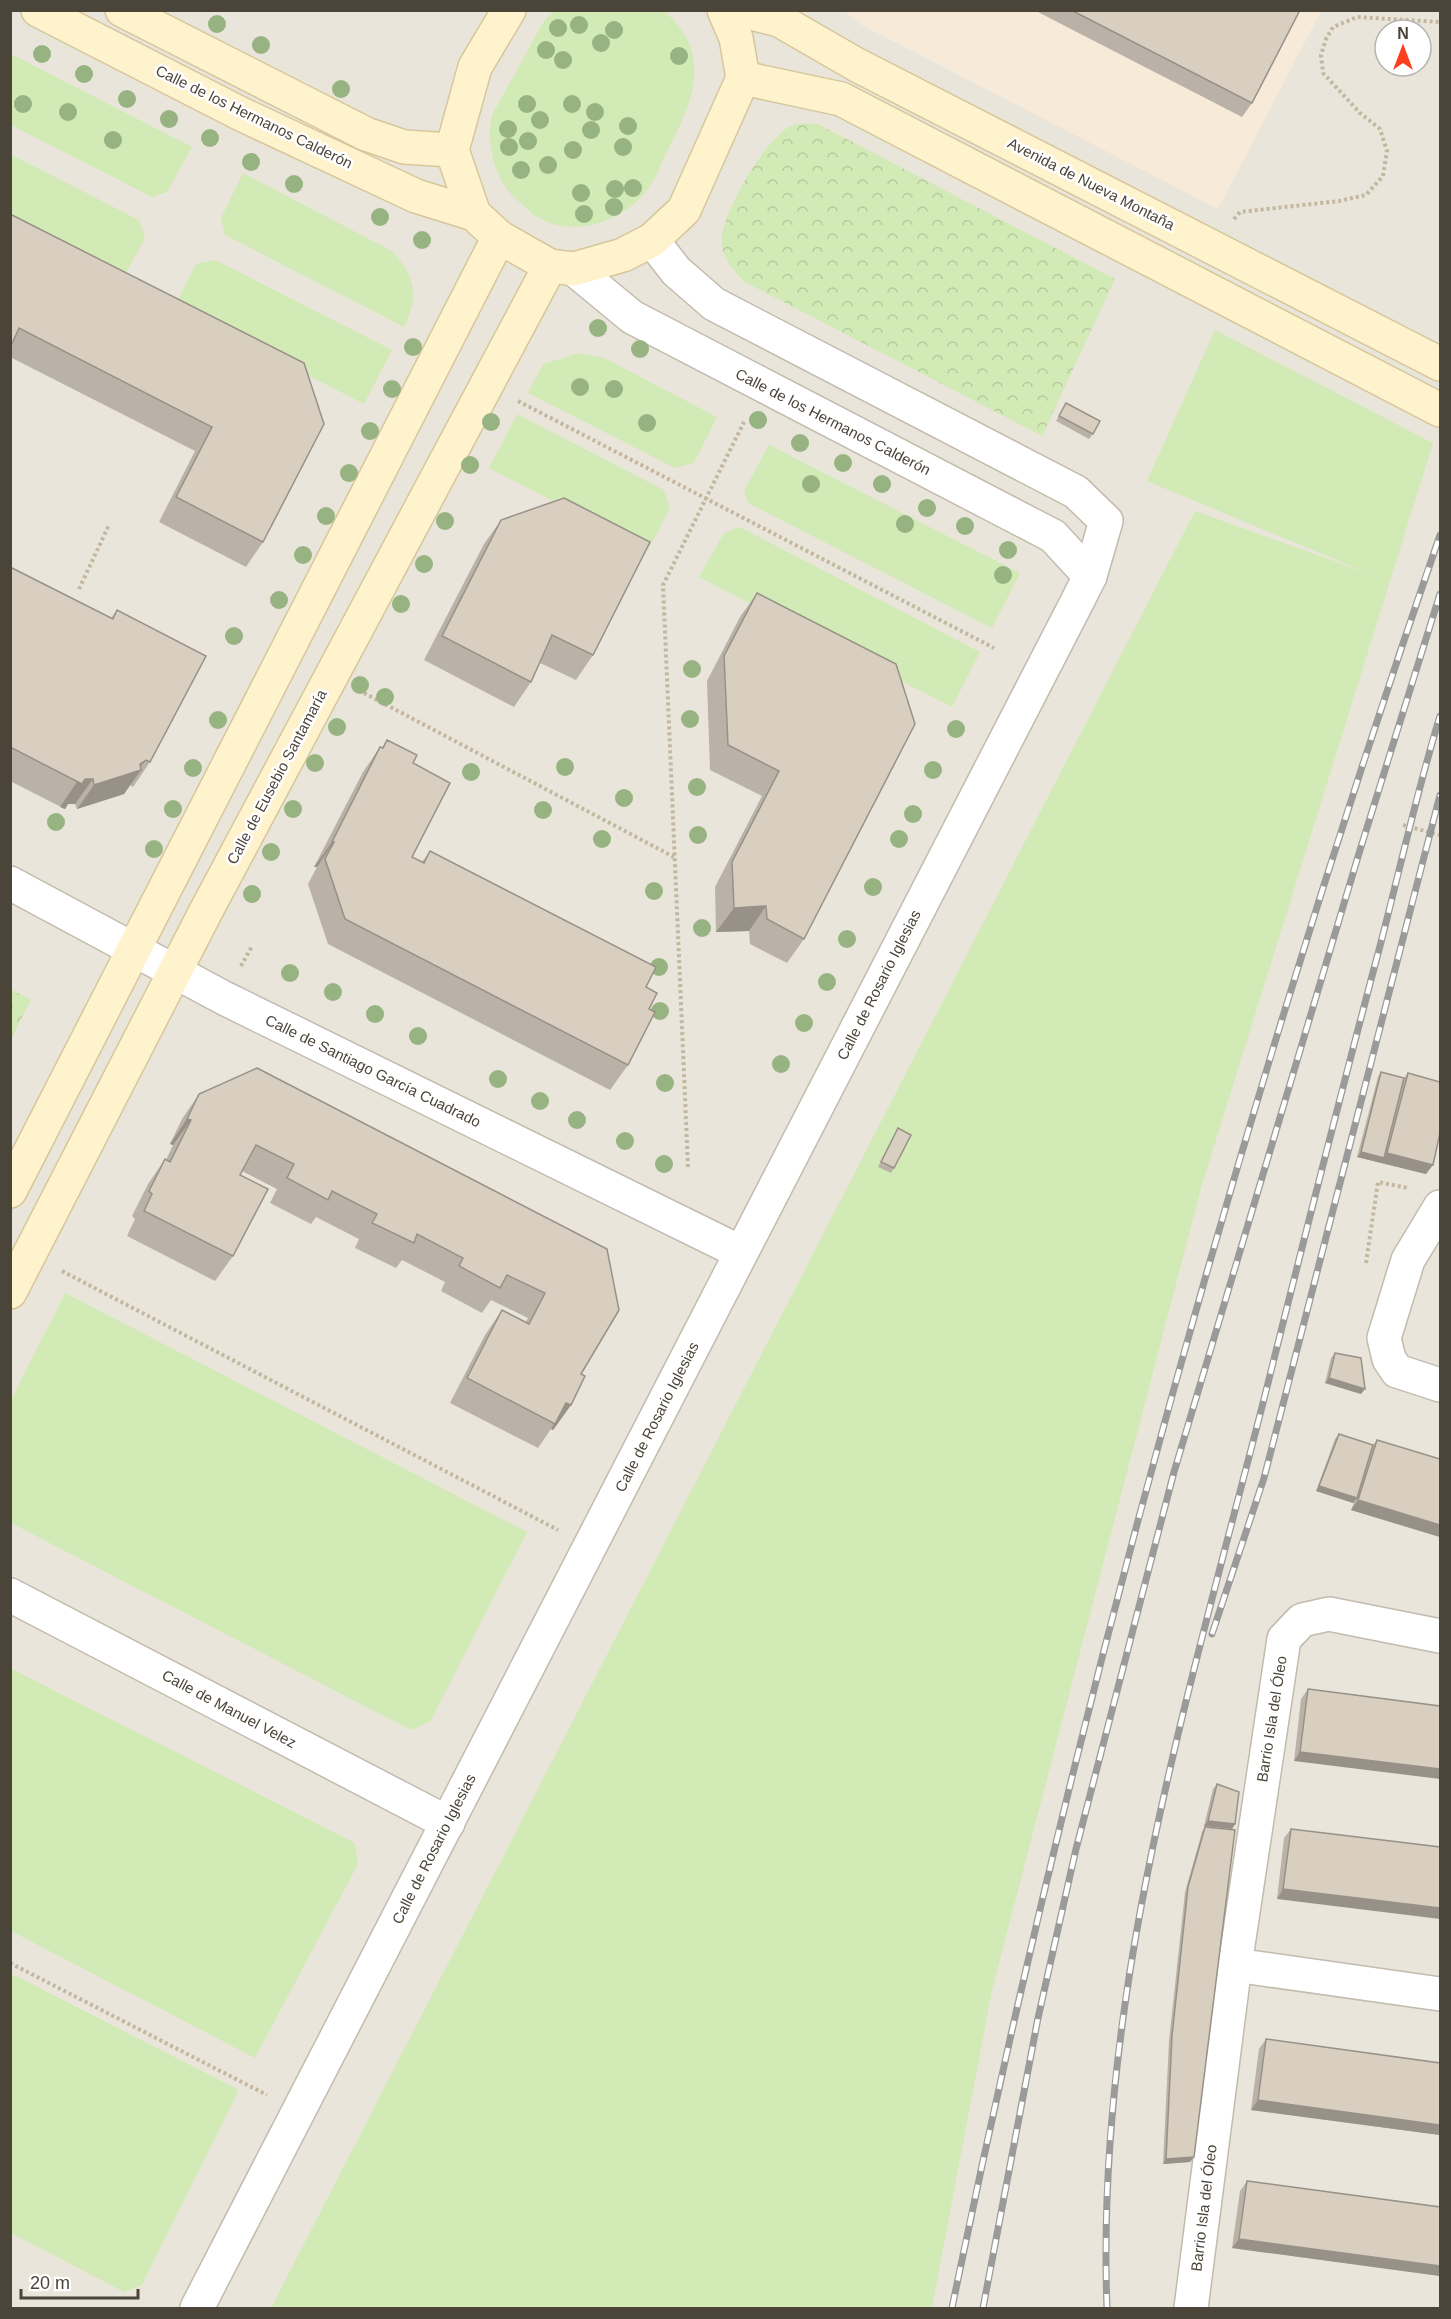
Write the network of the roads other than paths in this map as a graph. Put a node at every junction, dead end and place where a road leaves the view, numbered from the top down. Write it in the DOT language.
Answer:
graph roads {
  1 [pos="38,10"];
  2 [pos="122,10"];
  3 [pos="509,10"];
  4 [pos="724,10"];
  5 [pos="739,10"];
  6 [pos="742,78"];
  7 [pos="452,150"];
  8 [pos="474,214"];
  9 [pos="499,237"];
  10 [pos="652,240"];
  11 [pos="562,267"];
  12 [pos="1440,364"];
  13 [pos="1440,410"];
  14 [pos="1090,576"];
  15 [pos="10,883"];
  16 [pos="133,951"];
  17 [pos="175,972"];
  18 [pos="10,1191"];
  19 [pos="1440,1207"];
  20 [pos="740,1252"];
  21 [pos="10,1292"];
  22 [pos="1440,1384"];
  23 [pos="10,1595"];
  24 [pos="1440,1636"];
  25 [pos="448,1823"];
  26 [pos="1235,1965"];
  27 [pos="1440,1994"];
  28 [pos="197,2308"];
  29 [pos="1191,2308"];
  1 -- 8 [label="main road, Calle de los Hermanos Calderón"];
  2 -- 7 [label="main road"];
  3 -- 7 [label="main road"];
  4 -- 6 [label="main road"];
  5 -- 12 [label="main road, Avenida de Nueva Montaña"];
  6 -- 10 [label="main road"];
  6 -- 13 [label="main road"];
  7 -- 8 [label="main road"];
  8 -- 9 [label="main road"];
  9 -- 11 [label="main road"];
  9 -- 16 [label="main road"];
  10 -- 11 [label="main road"];
  10 -- 14 [label="street, Calle de Rosario Iglesias"];
  11 -- 14 [label="street, Calle de los Hermanos Calderón"];
  11 -- 17 [label="main road, Calle de Eusebio Santamaría"];
  14 -- 20 [label="street, Calle de Rosario Iglesias"];
  15 -- 16 [label="street, Calle de Santiago García Cuadrado"];
  16 -- 17 [label="street, Calle de Santiago García Cuadrado"];
  16 -- 18 [label="main road"];
  17 -- 20 [label="street, Calle de Santiago García Cuadrado"];
  17 -- 21 [label="main road, Calle de Eusebio Santamaría"];
  19 -- 22 [label="street"];
  20 -- 25 [label="street, Calle de Rosario Iglesias"];
  23 -- 25 [label="street, Calle de Manuel Velez"];
  24 -- 26 [label="street, Barrio Isla del Óleo"];
  25 -- 28 [label="street, Calle de Rosario Iglesias"];
  26 -- 27 [label="street"];
  26 -- 29 [label="street, Barrio Isla del Óleo"];
}
